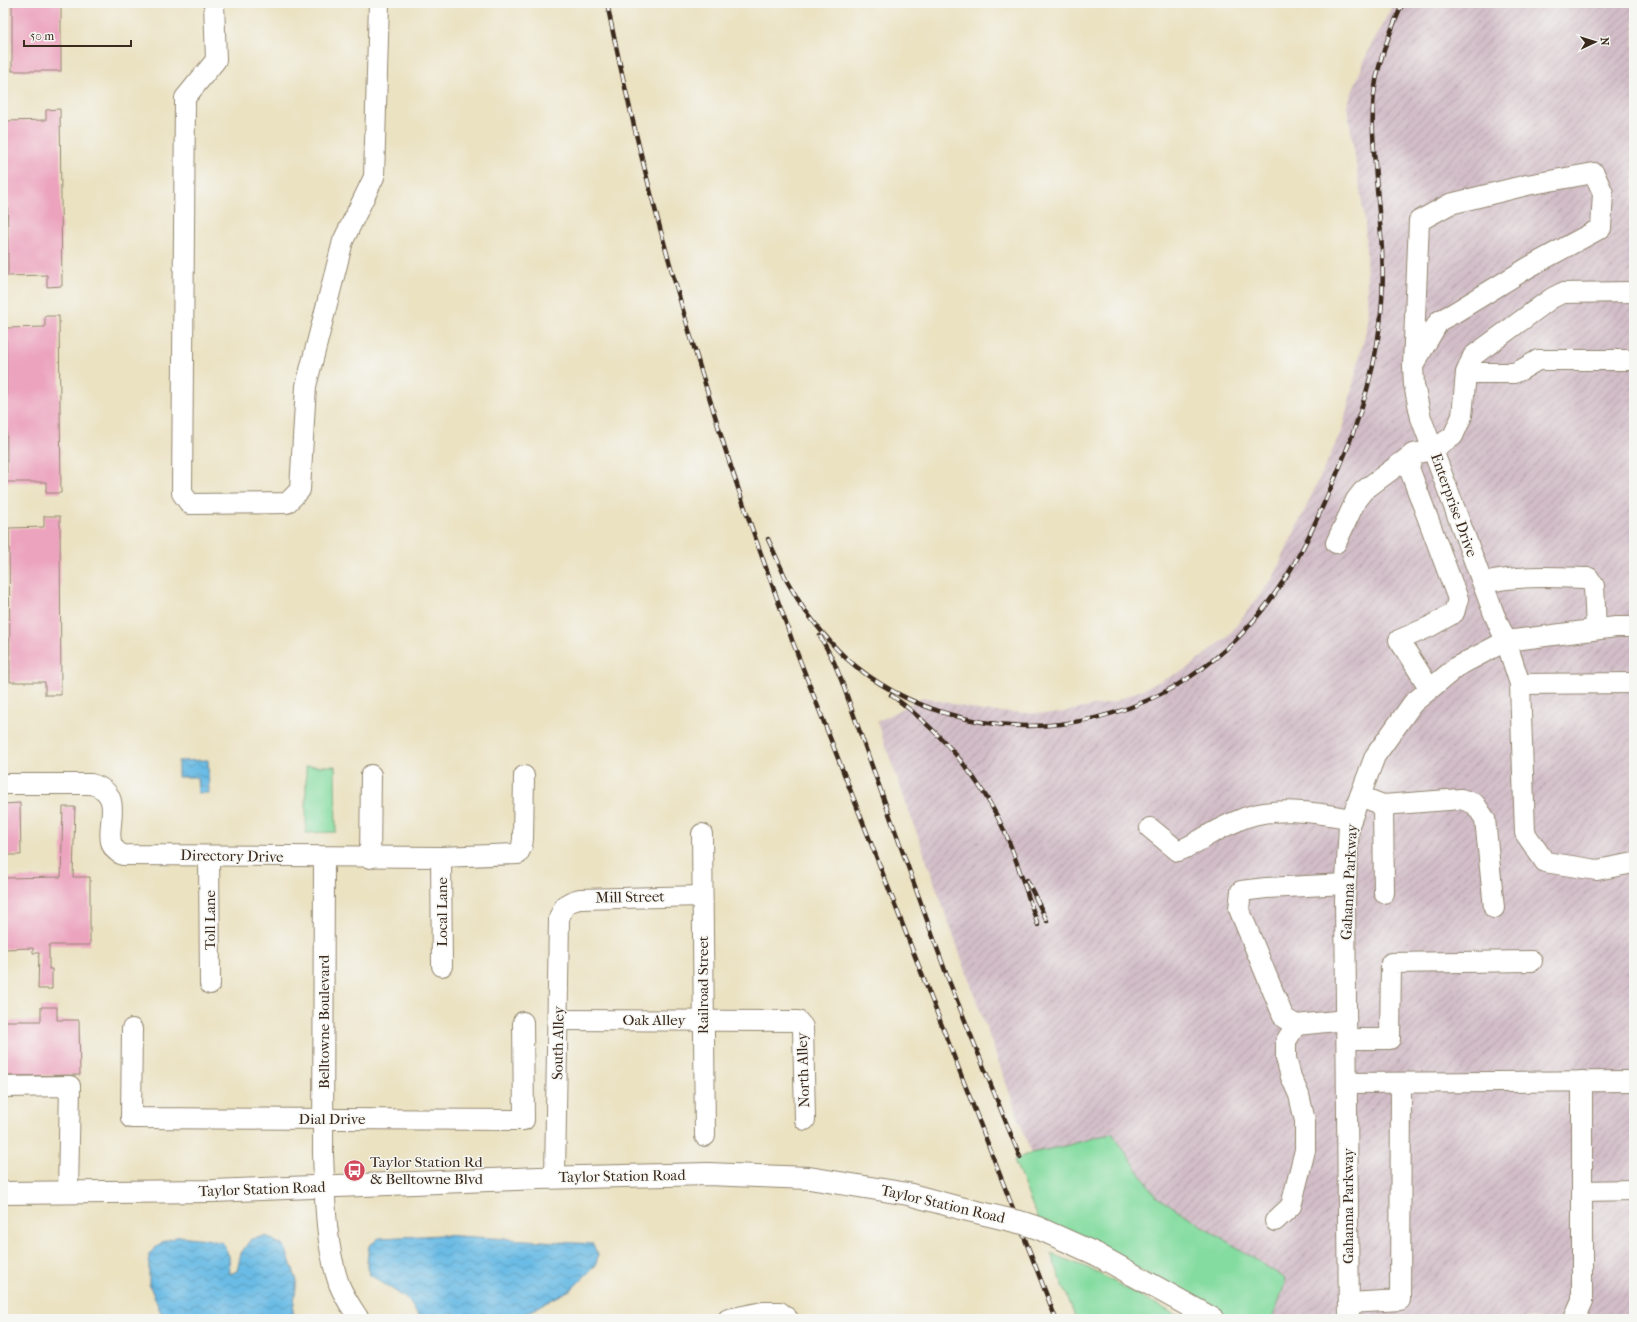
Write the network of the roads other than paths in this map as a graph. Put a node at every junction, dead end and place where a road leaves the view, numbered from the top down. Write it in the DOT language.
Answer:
graph roads {
  1 [pos="214,3"];
  2 [pos="380,3"];
  3 [pos="1634,292"];
  4 [pos="1634,360"];
  5 [pos="1413,366"];
  6 [pos="1466,373"];
  7 [pos="1433,450"];
  8 [pos="1413,454"];
  9 [pos="1336,543"];
  10 [pos="1483,583"];
  11 [pos="1634,627"];
  12 [pos="1596,629"];
  13 [pos="1506,641"];
  14 [pos="1634,683"];
  15 [pos="1520,684"];
  16 [pos="1430,689"];
  17 [pos="372,775"];
  18 [pos="524,776"];
  19 [pos="3,784"];
  20 [pos="1360,796"];
  21 [pos="1383,805"];
  22 [pos="1351,819"];
  23 [pos="1150,828"];
  24 [pos="702,834"];
  25 [pos="209,856"];
  26 [pos="441,857"];
  27 [pos="324,858"];
  28 [pos="370,858"];
  29 [pos="1634,863"];
  30 [pos="1346,884"];
  31 [pos="1384,893"];
  32 [pos="702,896"];
  33 [pos="562,908"];
  34 [pos="1494,908"];
  35 [pos="1532,962"];
  36 [pos="442,966"];
  37 [pos="210,984"];
  38 [pos="558,1020"];
  39 [pos="703,1020"];
  40 [pos="798,1021"];
  41 [pos="523,1022"];
  42 [pos="1296,1025"];
  43 [pos="132,1029"];
  44 [pos="1346,1029"];
  45 [pos="1582,1081"];
  46 [pos="1634,1081"];
  47 [pos="1347,1083"];
  48 [pos="1402,1083"];
  49 [pos="3,1087"];
  50 [pos="324,1120"];
  51 [pos="805,1120"];
  52 [pos="705,1136"];
  53 [pos="555,1178"];
  54 [pos="325,1187"];
  55 [pos="1634,1190"];
  56 [pos="1582,1191"];
  57 [pos="68,1192"];
  58 [pos="3,1193"];
  59 [pos="1275,1221"];
  60 [pos="1349,1311"];
  61 [pos="360,1319"];
  62 [pos="728,1319"];
  63 [pos="788,1319"];
  64 [pos="1213,1319"];
  65 [pos="1574,1319"];
  1 -- 2 [label="street"];
  3 -- 6 [label="street"];
  4 -- 6 [label="street"];
  5 -- 5 [label="street, Enterprise Drive"];
  5 -- 7 [label="street, Enterprise Drive"];
  6 -- 7 [label="street"];
  7 -- 8 [label="street"];
  7 -- 10 [label="street, Enterprise Drive"];
  8 -- 9 [label="street"];
  8 -- 16 [label="street"];
  10 -- 12 [label="street"];
  10 -- 13 [label="street, Enterprise Drive"];
  11 -- 12 [label="street, Gahanna Parkway"];
  12 -- 13 [label="street, Gahanna Parkway"];
  13 -- 15 [label="street, Enterprise Drive"];
  13 -- 16 [label="street, Gahanna Parkway"];
  14 -- 15 [label="street"];
  15 -- 29 [label="street, Enterprise Drive"];
  16 -- 20 [label="street, Gahanna Parkway"];
  17 -- 28 [label="street"];
  18 -- 26 [label="street, Directory Drive"];
  19 -- 25 [label="street, Directory Drive"];
  20 -- 21 [label="street"];
  20 -- 22 [label="street, Gahanna Parkway"];
  21 -- 31 [label="street"];
  21 -- 34 [label="street"];
  22 -- 23 [label="street"];
  22 -- 30 [label="street, Gahanna Parkway"];
  24 -- 32 [label="street, Railroad Street"];
  25 -- 27 [label="street, Directory Drive"];
  25 -- 37 [label="street, Toll Lane"];
  26 -- 28 [label="street, Directory Drive"];
  26 -- 36 [label="street, Local Lane"];
  27 -- 28 [label="street, Directory Drive"];
  27 -- 50 [label="street, Belltowne Boulevard"];
  30 -- 42 [label="street"];
  30 -- 44 [label="street, Gahanna Parkway"];
  32 -- 33 [label="street, Mill Street"];
  32 -- 39 [label="street, Railroad Street"];
  33 -- 38 [label="street, South Alley"];
  35 -- 44 [label="street"];
  38 -- 39 [label="street, Oak Alley"];
  38 -- 53 [label="street, South Alley"];
  39 -- 40 [label="street, Oak Alley"];
  39 -- 52 [label="street, Railroad Street"];
  40 -- 51 [label="street, North Alley"];
  41 -- 50 [label="street, Dial Drive"];
  42 -- 44 [label="street"];
  42 -- 59 [label="street"];
  43 -- 50 [label="street, Dial Drive"];
  44 -- 47 [label="street, Gahanna Parkway"];
  45 -- 46 [label="street"];
  45 -- 48 [label="street"];
  45 -- 56 [label="street"];
  47 -- 48 [label="street"];
  47 -- 60 [label="street, Gahanna Parkway"];
  48 -- 60 [label="street"];
  49 -- 57 [label="street"];
  50 -- 54 [label="street, Belltowne Boulevard"];
  53 -- 54 [label="main road, Taylor Station Road"];
  53 -- 64 [label="main road, Taylor Station Road, bridge"];
  54 -- 57 [label="main road, Taylor Station Road"];
  54 -- 61 [label="street, Belltowne Boulevard"];
  55 -- 56 [label="street"];
  56 -- 65 [label="street"];
  57 -- 58 [label="main road, Taylor Station Road"];
  62 -- 63 [label="street"];
}
